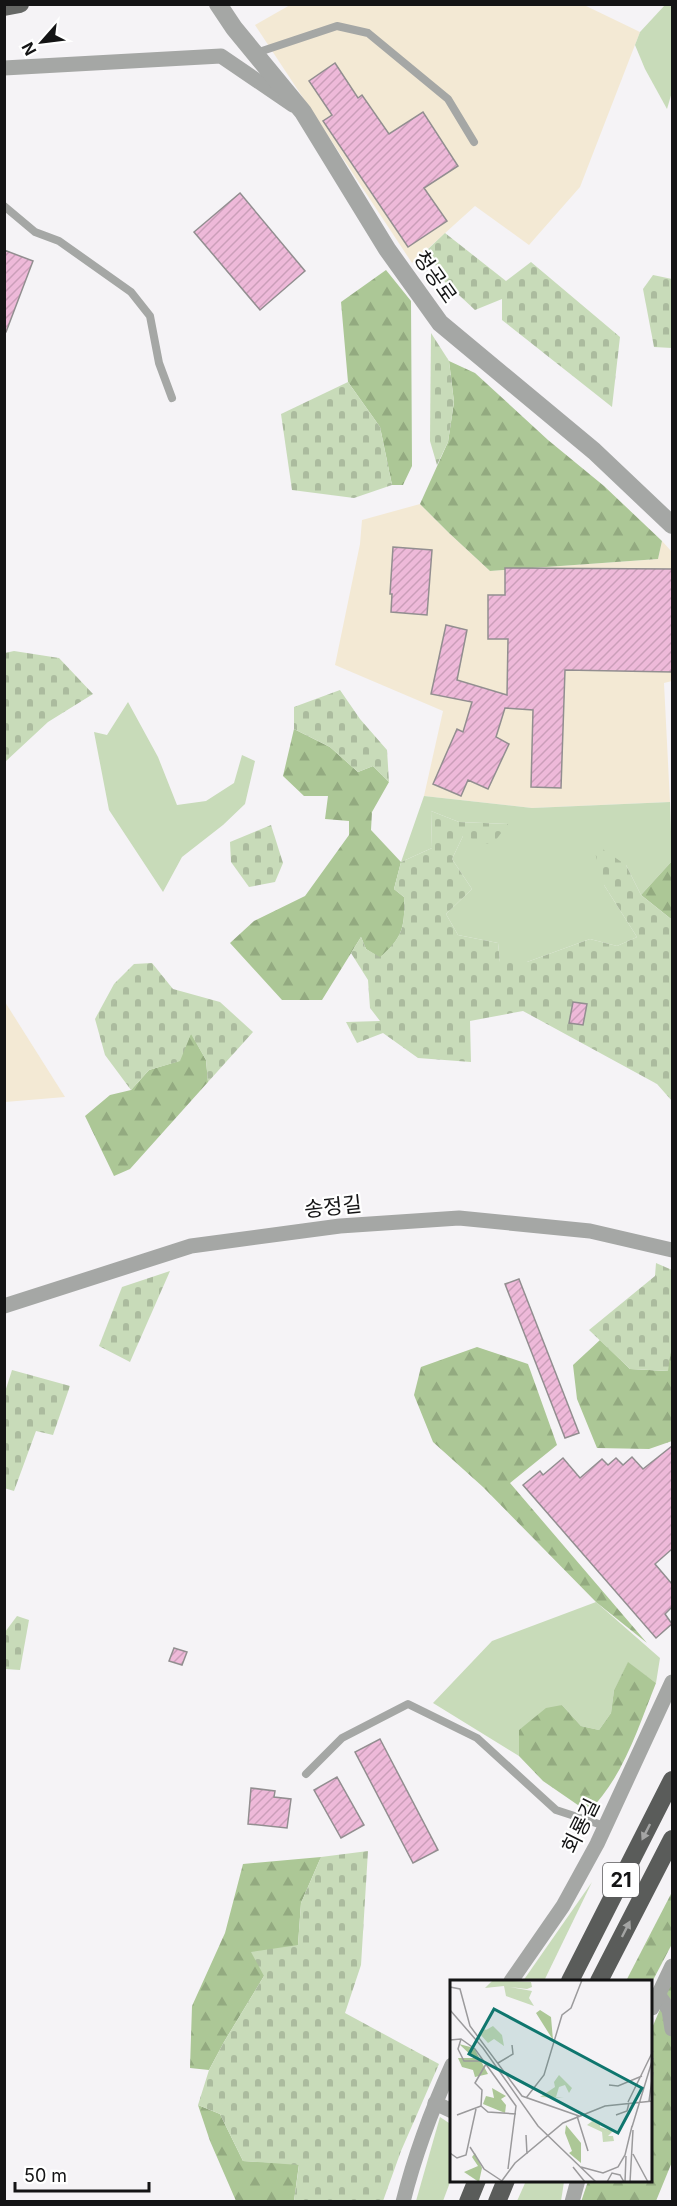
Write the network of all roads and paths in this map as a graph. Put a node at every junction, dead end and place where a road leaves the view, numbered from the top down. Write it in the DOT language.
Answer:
graph roads {
  1 [pos="20,4"];
  2 [pos="218,4"];
  3 [pos="4,7"];
  4 [pos="255,53"];
  5 [pos="4,68"];
  6 [pos="303,112"];
  7 [pos="474,142"];
  8 [pos="4,206"];
  9 [pos="172,398"];
  10 [pos="672,525"];
  11 [pos="672,1250"];
  12 [pos="4,1306"];
  13 [pos="672,1682"];
  14 [pos="306,1774"];
  15 [pos="672,1780"];
  16 [pos="605,1826"];
  17 [pos="672,1839"];
  18 [pos="672,1966"];
  19 [pos="512,1980"];
  20 [pos="571,1980"];
  21 [pos="600,1980"];
  22 [pos="655,2001"];
  23 [pos="672,2029"];
  24 [pos="450,2069"];
  25 [pos="435,2103"];
  26 [pos="450,2110"];
  27 [pos="477,2182"];
  28 [pos="506,2182"];
  29 [pos="578,2182"];
  30 [pos="403,2202"];
  31 [pos="468,2202"];
  32 [pos="497,2202"];
  33 [pos="572,2202"];
  1 -- 3 [label="main road"];
  2 -- 4 [label="street, 청공로"];
  4 -- 6 [label="street, 청공로"];
  4 -- 7 [label="lane"];
  5 -- 6 [label="street"];
  6 -- 10 [label="street, 청공로"];
  8 -- 9 [label="lane"];
  11 -- 12 [label="street, 송정길"];
  13 -- 16 [label="street, 회룡길"];
  14 -- 16 [label="lane"];
  15 -- 20 [label="highway, 21, one-way"];
  16 -- 19 [label="street, 회룡길"];
  21 -- 17 [label="highway, 21, one-way"];
  18 -- 22 [label="street"];
  22 -- 23 [label="street"];
  24 -- 25 [label="street"];
  25 -- 26 [label="street"];
  25 -- 30 [label="street"];
  27 -- 31 [label="highway"];
  28 -- 32 [label="highway"];
  29 -- 33 [label="street"];
}
